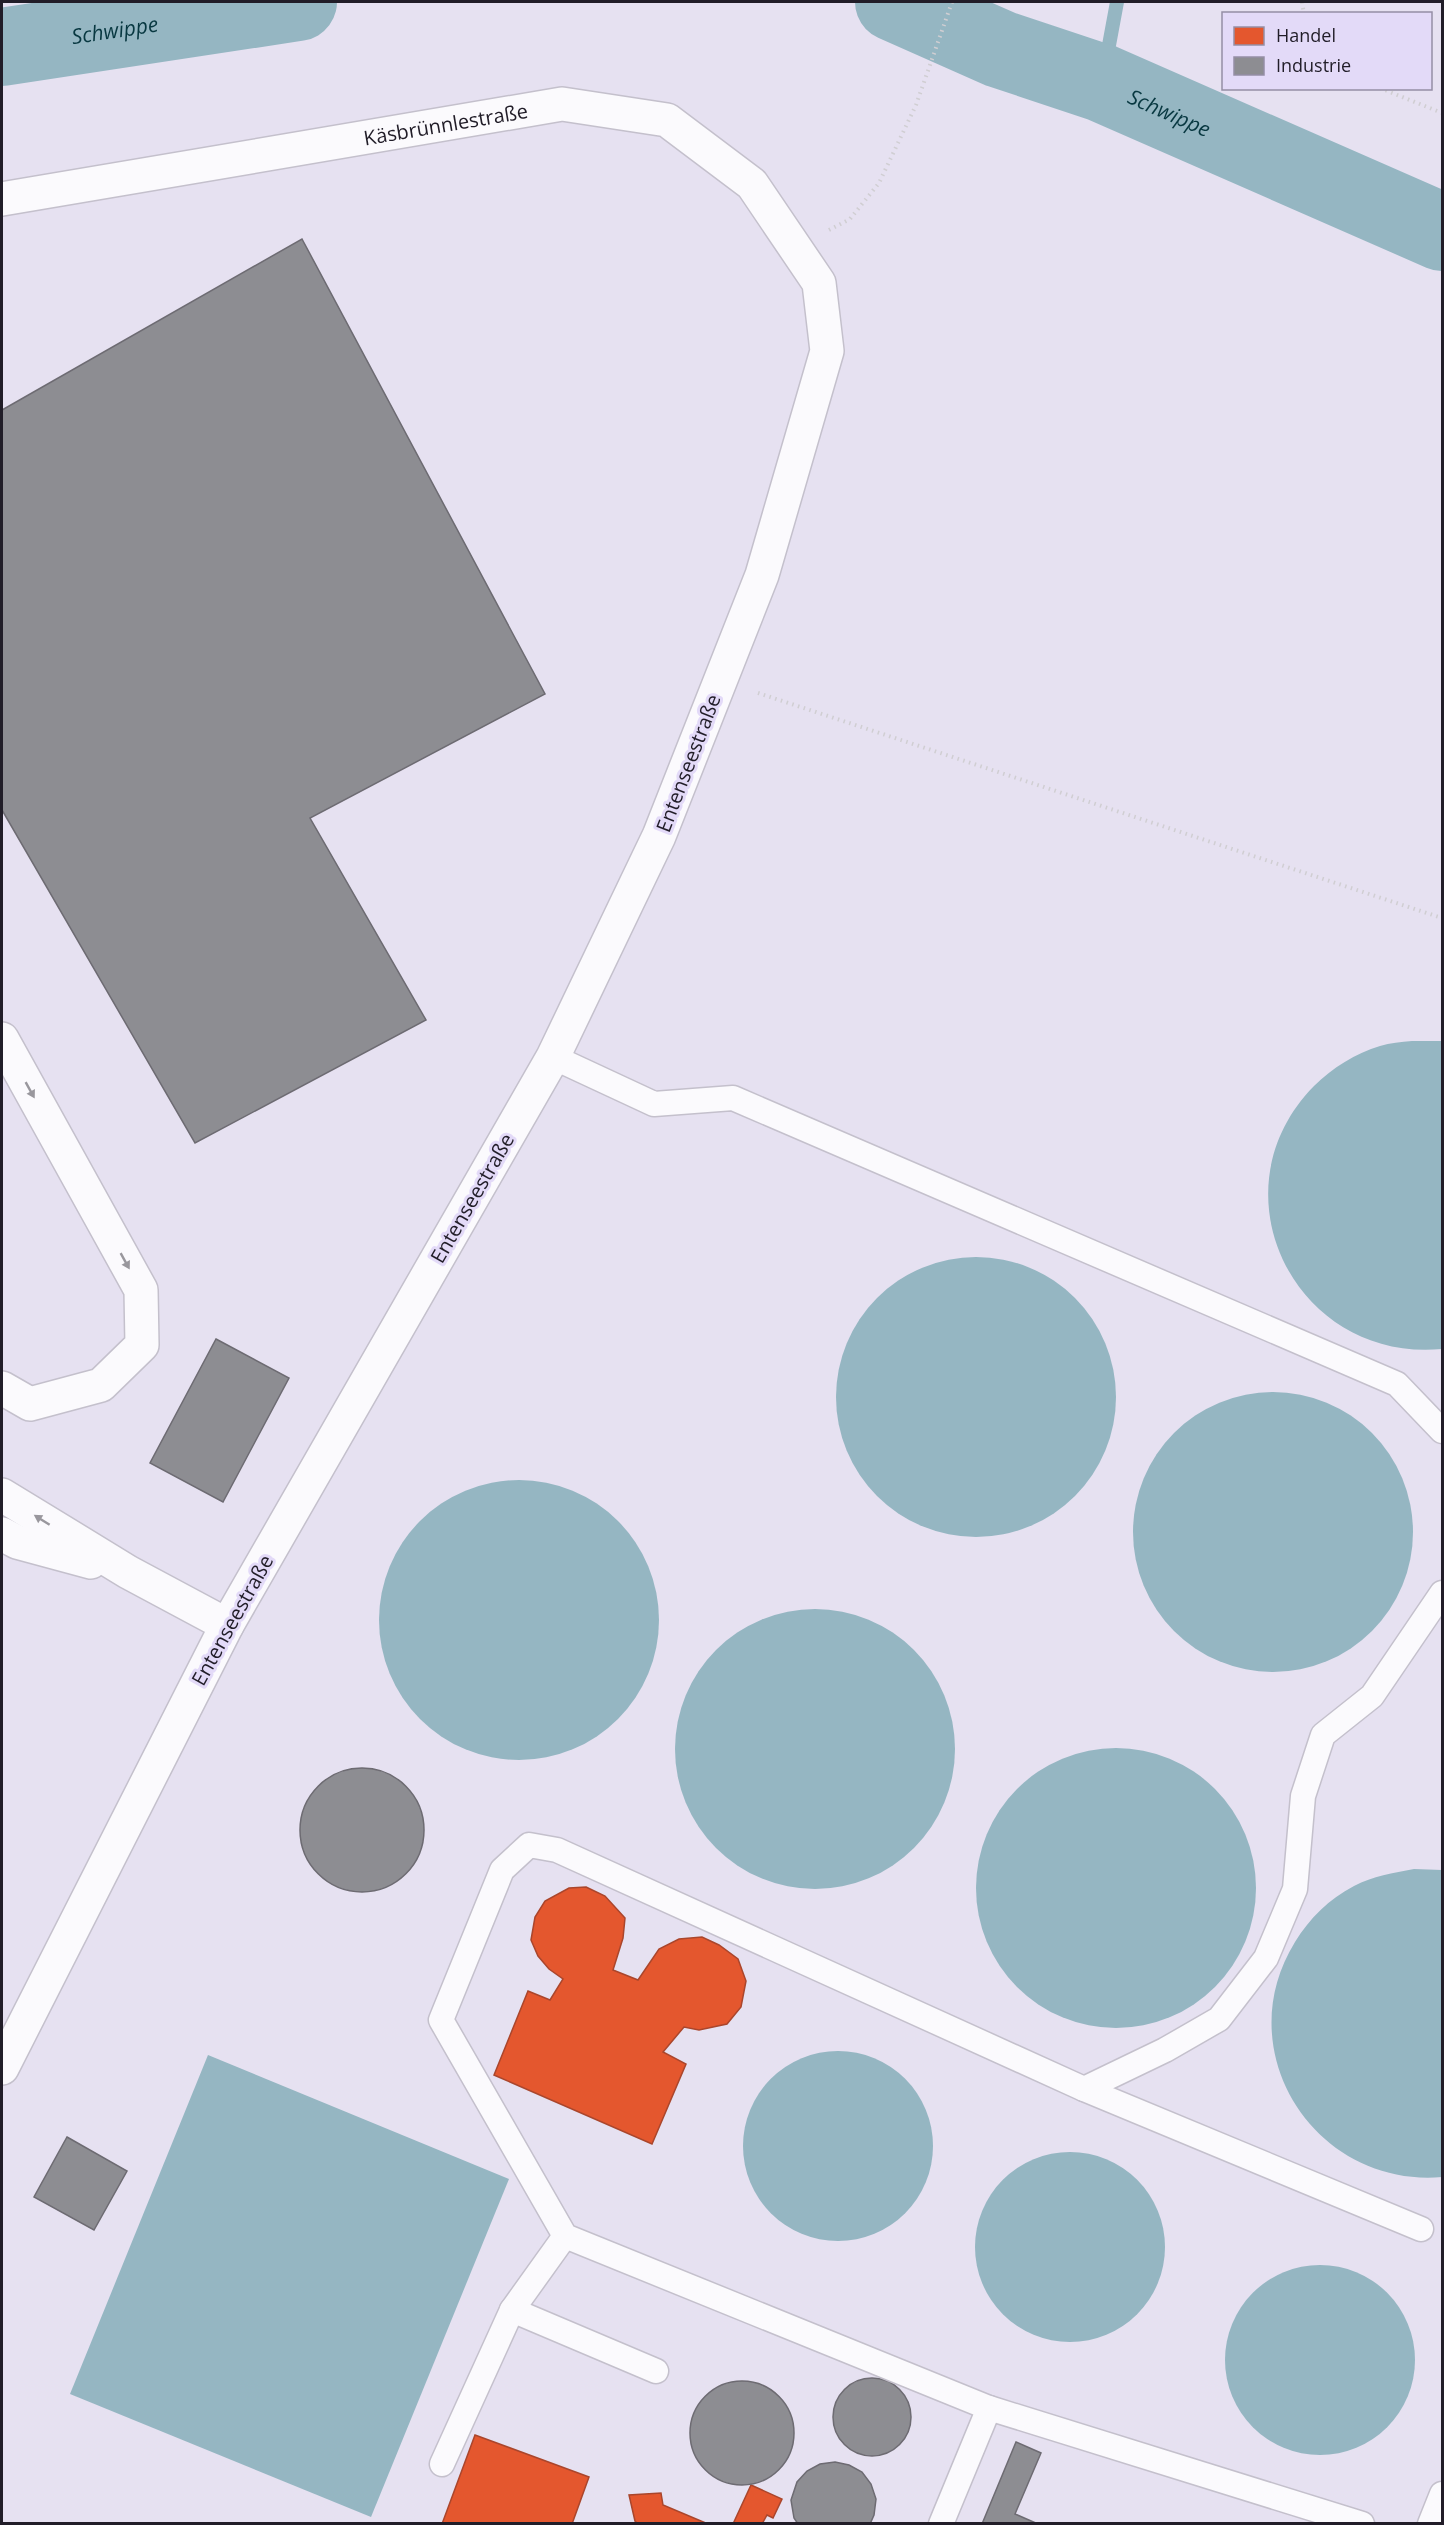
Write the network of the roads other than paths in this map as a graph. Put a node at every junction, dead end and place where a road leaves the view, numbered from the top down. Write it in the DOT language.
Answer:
graph roads {
  1 [pos="2,199"];
  2 [pos="819,283"];
  3 [pos="2,1039"];
  4 [pos="553,1057"];
  5 [pos="2,1388"];
  6 [pos="1443,1431"];
  7 [pos="2,1494"];
  8 [pos="2,1534"];
  9 [pos="128,1572"];
  10 [pos="1443,1593"];
  11 [pos="227,1625"];
  12 [pos="2,2068"];
  13 [pos="1084,2089"];
  14 [pos="1421,2229"];
  15 [pos="565,2236"];
  16 [pos="512,2310"];
  17 [pos="656,2370"];
  18 [pos="988,2408"];
  19 [pos="442,2464"];
  20 [pos="1443,2494"];
  21 [pos="941,2523"];
  22 [pos="1362,2523"];
  23 [pos="1430,2523"];
  1 -- 2 [label="street, Käsbrünnlestraße"];
  2 -- 4 [label="street, Entenseestraße"];
  3 -- 5 [label="street, one-way"];
  4 -- 6 [label="lane"];
  4 -- 11 [label="street, Entenseestraße"];
  9 -- 7 [label="street, one-way"];
  8 -- 9 [label="street"];
  9 -- 11 [label="street"];
  10 -- 13 [label="lane"];
  11 -- 12 [label="street, Entenseestraße"];
  13 -- 14 [label="lane"];
  13 -- 15 [label="lane"];
  15 -- 16 [label="lane"];
  15 -- 18 [label="lane"];
  16 -- 17 [label="lane"];
  16 -- 19 [label="lane"];
  18 -- 21 [label="lane"];
  18 -- 22 [label="lane"];
  20 -- 23 [label="lane"];
}
